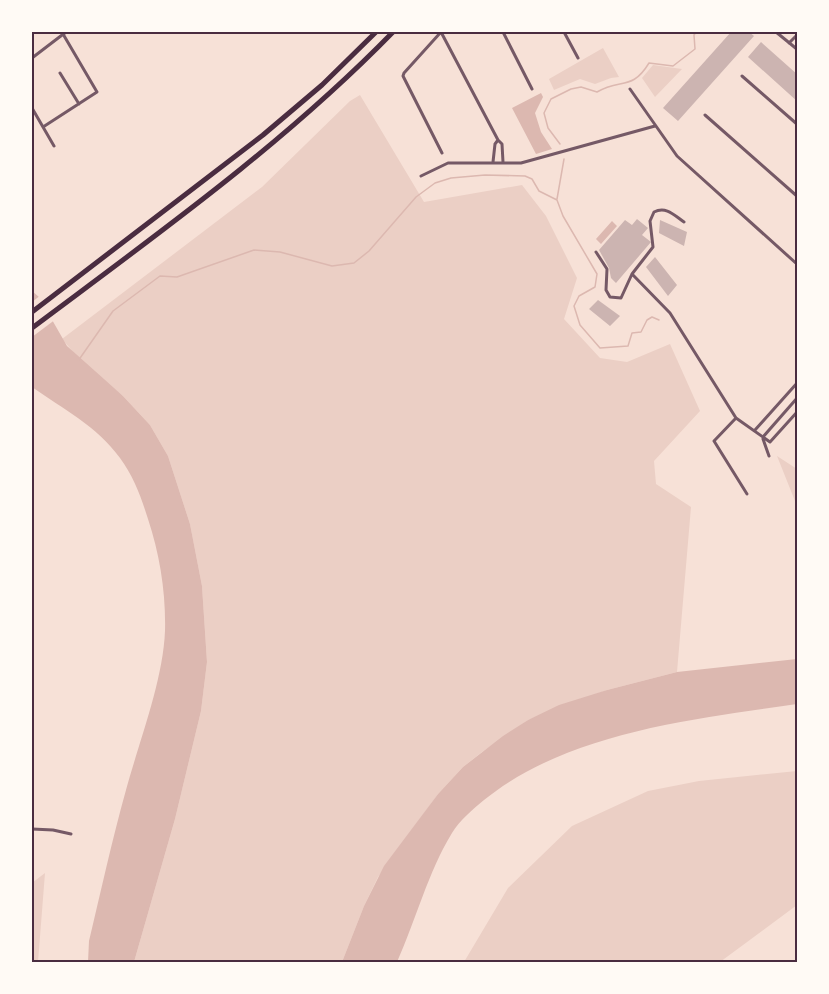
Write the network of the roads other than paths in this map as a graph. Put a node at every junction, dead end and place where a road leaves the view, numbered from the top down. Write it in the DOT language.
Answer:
graph roads {
  1 [pos="376,32"];
  2 [pos="393,32"];
  3 [pos="441,32"];
  4 [pos="503,32"];
  5 [pos="564,32"];
  6 [pos="776,32"];
  7 [pos="64,33"];
  8 [pos="798,34"];
  9 [pos="789,43"];
  10 [pos="798,50"];
  11 [pos="32,58"];
  12 [pos="578,58"];
  13 [pos="60,73"];
  14 [pos="742,76"];
  15 [pos="532,89"];
  16 [pos="630,89"];
  17 [pos="79,104"];
  18 [pos="32,108"];
  19 [pos="705,115"];
  20 [pos="798,125"];
  21 [pos="654,126"];
  22 [pos="43,127"];
  23 [pos="498,140"];
  24 [pos="54,146"];
  25 [pos="442,153"];
  26 [pos="493,162"];
  27 [pos="503,162"];
  28 [pos="421,176"];
  29 [pos="798,197"];
  30 [pos="684,222"];
  31 [pos="596,252"];
  32 [pos="798,265"];
  33 [pos="632,274"];
  34 [pos="32,312"];
  35 [pos="32,328"];
  36 [pos="798,382"];
  37 [pos="798,397"];
  38 [pos="798,411"];
  39 [pos="736,418"];
  40 [pos="755,430"];
  41 [pos="763,437"];
  42 [pos="769,456"];
  43 [pos="747,494"];
  44 [pos="32,829"];
  45 [pos="71,834"];
  1 -- 34 [label="highway"];
  2 -- 35 [label="highway"];
  3 -- 23 [label="street"];
  3 -- 25 [label="street"];
  4 -- 15 [label="street"];
  5 -- 12 [label="street"];
  6 -- 9 [label="street"];
  7 -- 11 [label="street"];
  7 -- 17 [label="street"];
  8 -- 9 [label="street"];
  9 -- 10 [label="street"];
  13 -- 17 [label="street"];
  14 -- 20 [label="street"];
  16 -- 21 [label="street"];
  17 -- 22 [label="street"];
  18 -- 22 [label="street"];
  19 -- 29 [label="street"];
  21 -- 27 [label="street"];
  21 -- 32 [label="street"];
  22 -- 24 [label="street"];
  23 -- 26 [label="street"];
  23 -- 27 [label="street"];
  26 -- 27 [label="street"];
  26 -- 28 [label="street"];
  30 -- 33 [label="street"];
  31 -- 33 [label="street"];
  33 -- 39 [label="street"];
  36 -- 40 [label="street"];
  37 -- 41 [label="street"];
  38 -- 41 [label="street"];
  39 -- 40 [label="street"];
  39 -- 43 [label="street"];
  40 -- 41 [label="street"];
  41 -- 42 [label="street"];
  44 -- 45 [label="street"];
}
